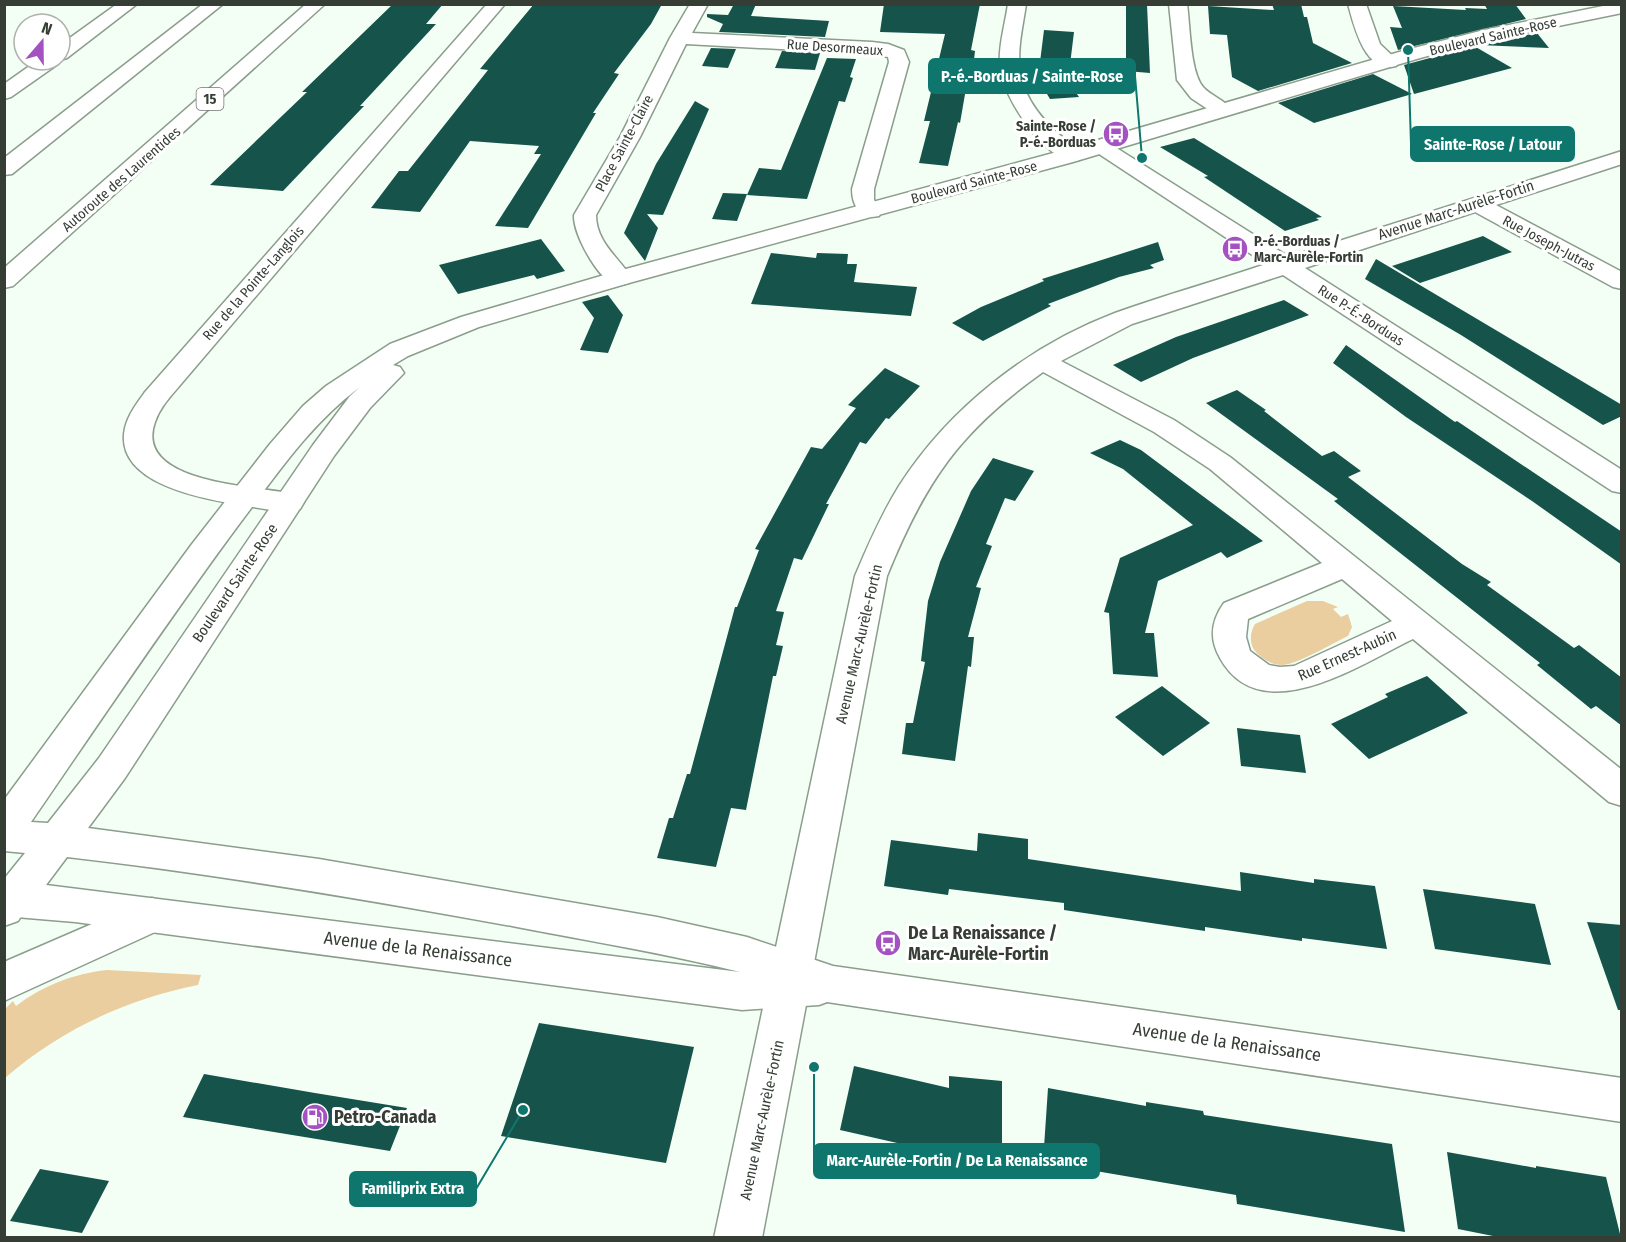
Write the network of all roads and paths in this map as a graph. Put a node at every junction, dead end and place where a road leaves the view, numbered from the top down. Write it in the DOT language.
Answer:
graph roads {
  1 [pos="129,4"];
  2 [pos="216,4"];
  3 [pos="317,4"];
  4 [pos="497,4"];
  5 [pos="699,4"];
  6 [pos="1017,4"];
  7 [pos="1178,4"];
  8 [pos="1357,4"];
  9 [pos="1622,8"];
  10 [pos="679,38"];
  11 [pos="72,45"];
  12 [pos="1389,62"];
  13 [pos="34,72"];
  14 [pos="4,93"];
  15 [pos="1222,110"];
  16 [pos="1100,146"];
  17 [pos="1071,155"];
  18 [pos="1622,157"];
  19 [pos="4,169"];
  20 [pos="1476,204"];
  21 [pos="871,211"];
  22 [pos="1285,265"];
  23 [pos="620,278"];
  24 [pos="4,281"];
  25 [pos="1622,282"];
  26 [pos="500,314"];
  27 [pos="1041,361"];
  28 [pos="1622,484"];
  29 [pos="246,495"];
  30 [pos="289,502"];
  31 [pos="1347,565"];
  32 [pos="1418,623"];
  33 [pos="1622,791"];
  34 [pos="26,835"];
  35 [pos="7,903"];
  36 [pos="152,915"];
  37 [pos="791,979"];
  38 [pos="4,982"];
  39 [pos="1622,1100"];
  40 [pos="738,1238"];
  1 -- 11 [label="main road"];
  2 -- 19 [label="main road"];
  3 -- 24 [label="main road, Autoroute des Laurentides / 15"];
  4 -- 29 [label="main road, Rue de la Pointe-Langlois"];
  5 -- 10 [label="main road, Place Sainte-Claire"];
  6 -- 17 [label="main road"];
  7 -- 15 [label="main road"];
  8 -- 12 [label="main road"];
  9 -- 12 [label="main road, Boulevard Sainte-Rose"];
  10 -- 21 [label="main road, Rue Desormeaux"];
  10 -- 23 [label="main road, Place Sainte-Claire"];
  12 -- 15 [label="main road, Boulevard Sainte-Rose"];
  13 -- 14 [label="main road"];
  15 -- 16 [label="main road, Boulevard Sainte-Rose"];
  16 -- 17 [label="main road, Boulevard Sainte-Rose"];
  16 -- 22 [label="main road, Rue P.-É.-Borduas"];
  17 -- 21 [label="main road, Boulevard Sainte-Rose"];
  18 -- 20 [label="main road, Avenue Marc-Aurèle-Fortin"];
  20 -- 22 [label="main road, Avenue Marc-Aurèle-Fortin"];
  20 -- 25 [label="main road, Rue Joseph-Jutras"];
  21 -- 23 [label="main road, Boulevard Sainte-Rose"];
  22 -- 27 [label="main road, Avenue Marc-Aurèle-Fortin"];
  22 -- 28 [label="main road, Rue P.-É.-Borduas"];
  23 -- 26 [label="main road, Boulevard Sainte-Rose"];
  26 -- 29 [label="main road, Boulevard Sainte-Rose"];
  26 -- 30 [label="main road, Boulevard Sainte-Rose"];
  27 -- 31 [label="main road, Rue Ernest-Aubin"];
  27 -- 37 [label="main road, Avenue Marc-Aurèle-Fortin"];
  29 -- 30 [label="main road, Rue de la Pointe-Langlois"];
  29 -- 34 [label="main road, Boulevard Sainte-Rose"];
  30 -- 34 [label="main road, Boulevard Sainte-Rose"];
  31 -- 32 [label="main road, Rue Ernest-Aubin"];
  31 -- 32 [label="main road, Rue Ernest-Aubin"];
  32 -- 33 [label="main road, Rue Ernest-Aubin"];
  34 -- 35 [label="main road, Boulevard Sainte-Rose"];
  34 -- 37 [label="main road, Avenue de la Renaissance"];
  35 -- 36 [label="main road, Avenue de la Renaissance"];
  36 -- 37 [label="main road, Avenue de la Renaissance"];
  36 -- 38 [label="main road"];
  37 -- 39 [label="main road, Avenue de la Renaissance"];
  37 -- 40 [label="main road, Avenue Marc-Aurèle-Fortin"];
}
